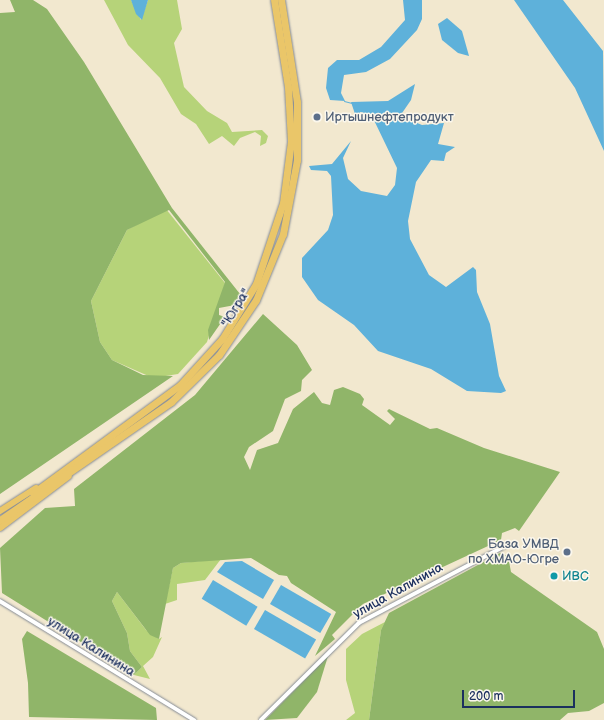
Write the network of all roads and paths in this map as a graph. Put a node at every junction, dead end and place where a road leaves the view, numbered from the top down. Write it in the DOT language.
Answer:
graph roads {
  1 [pos="274,0"];
  2 [pos="281,0"];
  3 [pos="85,460"];
  4 [pos="0,511"];
  5 [pos="0,516"];
  6 [pos="0,520"];
  7 [pos="0,528"];
  8 [pos="504,546"];
  9 [pos="0,601"];
  10 [pos="194,720"];
  11 [pos="261,720"];
  1 -- 3 [label="highway, \"Югра\""];
  2 -- 3 [label="highway, \"Югра\""];
  3 -- 4 [label="main road"];
  3 -- 5 [label="highway, \"Югра\""];
  3 -- 6 [label="highway, \"Югра\""];
  3 -- 7 [label="main road"];
  8 -- 11 [label="street, улица Калинина"];
  9 -- 10 [label="street, улица Калинина"];
}
